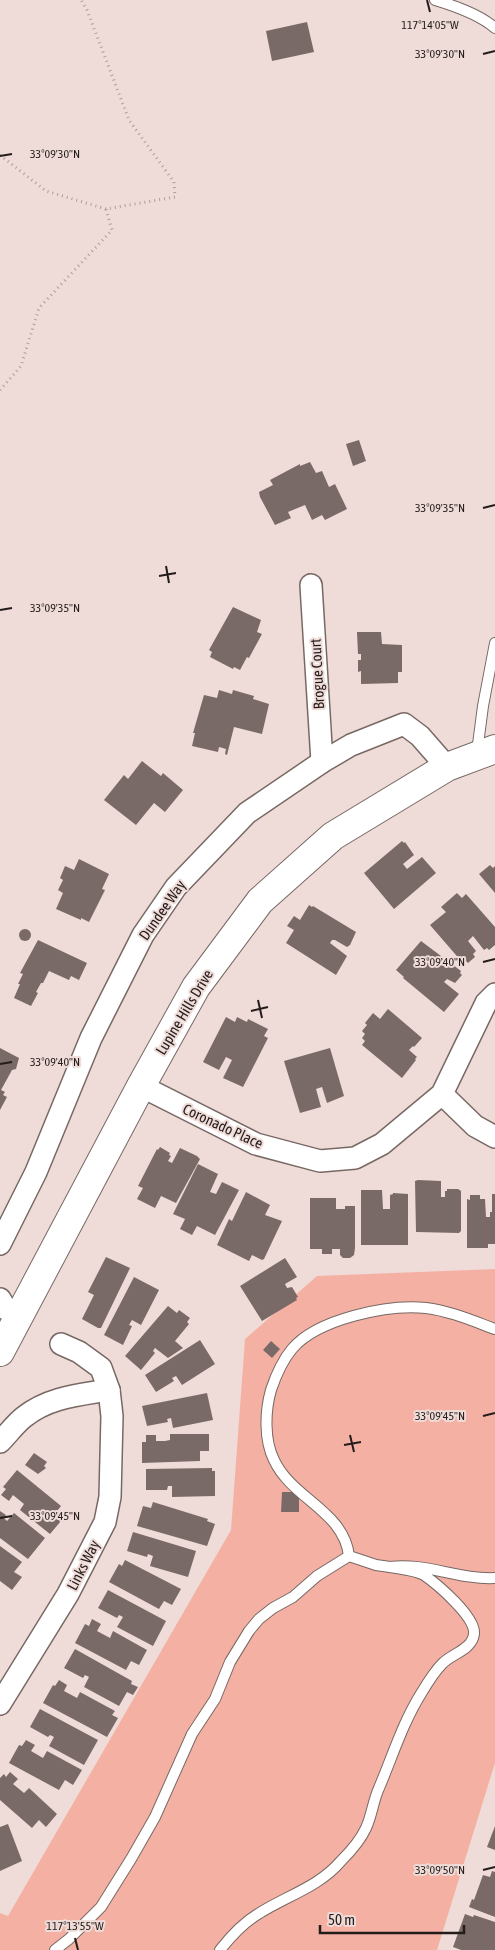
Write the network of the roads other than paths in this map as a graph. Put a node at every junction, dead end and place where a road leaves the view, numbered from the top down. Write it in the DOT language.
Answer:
graph roads {
  1 [pos="435,0"];
  2 [pos="495,28"];
  3 [pos="311,585"];
  4 [pos="495,643"];
  5 [pos="486,752"];
  6 [pos="322,762"];
  7 [pos="447,768"];
  8 [pos="495,994"];
  9 [pos="141,1086"];
  10 [pos="442,1094"];
  11 [pos="495,1137"];
  12 [pos="0,1244"];
  13 [pos="10,1307"];
  14 [pos="495,1329"];
  15 [pos="61,1344"];
  16 [pos="0,1352"];
  17 [pos="109,1390"];
  18 [pos="0,1442"];
  19 [pos="349,1556"];
  20 [pos="390,1567"];
  21 [pos="495,1578"];
  22 [pos="0,1704"];
  23 [pos="55,1950"];
  24 [pos="220,1950"];
  1 -- 2 [label="lane"];
  3 -- 6 [label="street, Brogue Court"];
  4 -- 5 [label="lane"];
  5 -- 7 [label="street, Lupine Hills Drive"];
  6 -- 7 [label="street, Dundee Way"];
  6 -- 12 [label="street, Dundee Way"];
  7 -- 9 [label="street, Lupine Hills Drive"];
  8 -- 10 [label="street, Coronado Place"];
  9 -- 10 [label="street, Coronado Place"];
  9 -- 13 [label="street, Lupine Hills Drive"];
  10 -- 11 [label="street"];
  13 -- 16 [label="street, Lupine Hills Drive"];
  14 -- 19 [label="lane"];
  15 -- 17 [label="street, Links Way"];
  17 -- 18 [label="street"];
  17 -- 22 [label="street, Links Way"];
  19 -- 20 [label="lane"];
  19 -- 23 [label="lane"];
  20 -- 21 [label="lane"];
  20 -- 24 [label="lane"];
}
